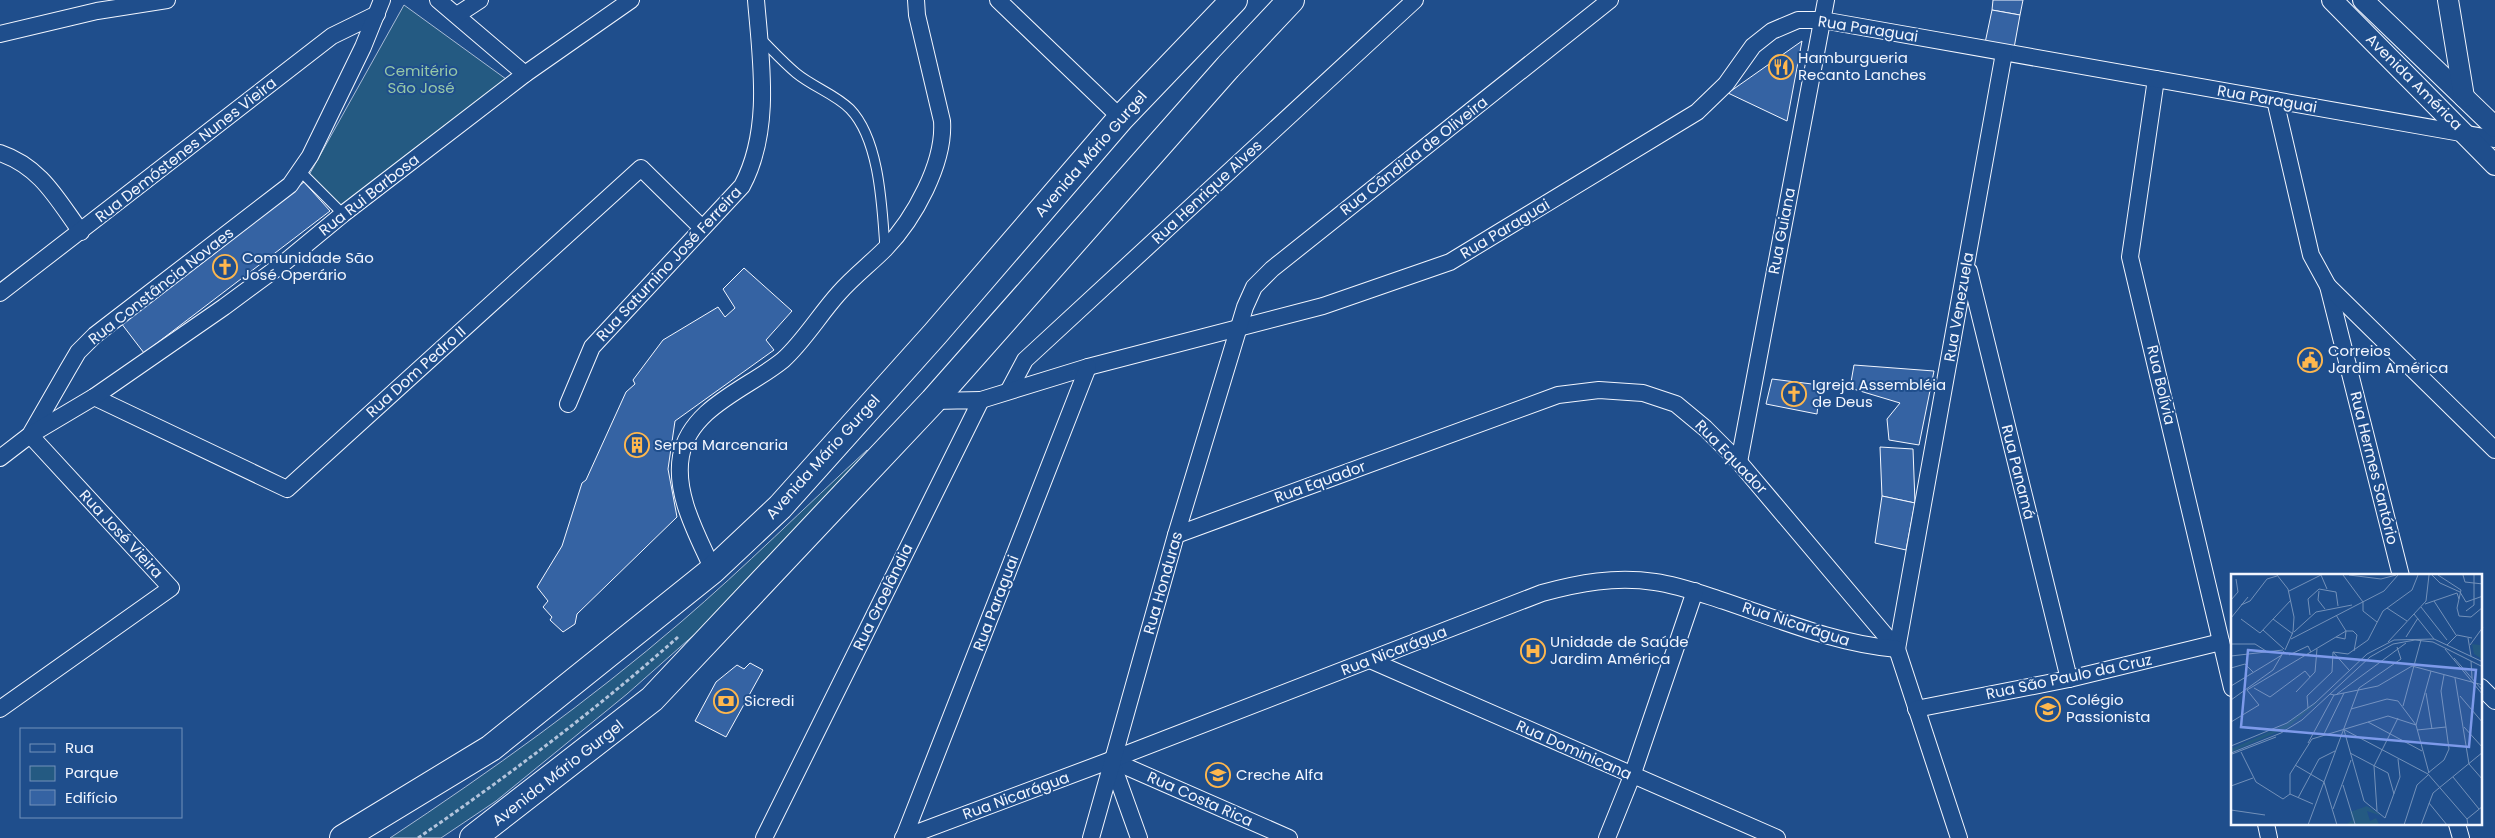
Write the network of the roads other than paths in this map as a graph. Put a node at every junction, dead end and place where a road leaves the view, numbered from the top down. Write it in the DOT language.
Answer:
graph roads {
  1 [pos="167,0"];
  2 [pos="438,0"];
  3 [pos="480,0"];
  4 [pos="631,0"];
  5 [pos="756,0"];
  6 [pos="916,0"];
  7 [pos="998,0"];
  8 [pos="1234,0"];
  9 [pos="1291,0"];
  10 [pos="1415,0"];
  11 [pos="1610,0"];
  12 [pos="1826,0"];
  13 [pos="2332,0"];
  14 [pos="2363,0"];
  15 [pos="2448,0"];
  16 [pos="380,7"];
  17 [pos="457,15"];
  18 [pos="1822,20"];
  19 [pos="0,34"];
  20 [pos="760,37"];
  21 [pos="2000,50"];
  22 [pos="526,74"];
  23 [pos="2156,79"];
  24 [pos="2464,97"];
  25 [pos="2275,100"];
  26 [pos="2444,113"];
  27 [pos="1121,118"];
  28 [pos="2495,127"];
  29 [pos="2465,134"];
  30 [pos="2495,140"];
  31 [pos="0,153"];
  32 [pos="2495,165"];
  33 [pos="300,171"];
  34 [pos="343,214"];
  35 [pos="702,228"];
  36 [pos="81,232"];
  37 [pos="886,248"];
  38 [pos="1967,264"];
  39 [pos="2328,286"];
  40 [pos="0,293"];
  41 [pos="1238,329"];
  42 [pos="1088,368"];
  43 [pos="1009,390"];
  44 [pos="94,397"];
  45 [pos="981,400"];
  46 [pos="933,401"];
  47 [pos="568,404"];
  48 [pos="30,435"];
  49 [pos="2495,450"];
  50 [pos="0,458"];
  51 [pos="1739,462"];
  52 [pos="1176,535"];
  53 [pos="713,570"];
  54 [pos="2400,574"];
  55 [pos="1695,591"];
  56 [pos="2221,642"];
  57 [pos="1896,649"];
  58 [pos="1370,660"];
  59 [pos="2068,679"];
  60 [pos="2231,684"];
  61 [pos="2482,688"];
  62 [pos="2495,701"];
  63 [pos="0,709"];
  64 [pos="1916,709"];
  65 [pos="1111,760"];
  66 [pos="1632,776"];
  67 [pos="343,838"];
  68 [pos="474,838"];
  69 [pos="764,838"];
  70 [pos="904,838"];
  71 [pos="1091,838"];
  72 [pos="1139,838"];
  73 [pos="1289,838"];
  74 [pos="1607,838"];
  75 [pos="1777,838"];
  76 [pos="1959,838"];
  1 -- 19 [label="street"];
  2 -- 17 [label="street"];
  3 -- 17 [label="street"];
  4 -- 22 [label="street, Rua Rui Barbosa"];
  5 -- 20 [label="street, Rua Saturnino José Ferreira"];
  6 -- 37 [label="street"];
  7 -- 27 [label="street"];
  8 -- 27 [label="main road, Avenida Mário Gurgel"];
  9 -- 46 [label="main road, Avenida Mário Gurgel"];
  10 -- 43 [label="street, Rua Henrique Alves"];
  11 -- 41 [label="street, Rua Cândida de Oliveira"];
  12 -- 18 [label="street, Rua Guiana"];
  13 -- 26 [label="street, Avenida América"];
  14 -- 24 [label="street, Avenida América"];
  15 -- 24 [label="street"];
  16 -- 33 [label="street, Rua Constância Novaes"];
  16 -- 36 [label="street, Rua Demóstenes Nunes Vieira"];
  17 -- 22 [label="street"];
  18 -- 21 [label="street, Rua Paraguai"];
  18 -- 41 [label="street, Rua Paraguai"];
  18 -- 51 [label="street, Rua Guiana"];
  20 -- 35 [label="street, Rua Saturnino José Ferreira"];
  20 -- 37 [label="lane"];
  21 -- 23 [label="street, Rua Paraguai"];
  21 -- 38 [label="street, Rua Venezuela"];
  22 -- 34 [label="street, Rua Rui Barbosa"];
  23 -- 25 [label="street, Rua Paraguai"];
  23 -- 56 [label="street, Rua Bolívia"];
  24 -- 26 [label="street"];
  24 -- 28 [label="street, Avenida América"];
  25 -- 29 [label="street, Rua Paraguai"];
  25 -- 39 [label="street, Rua Hermes Santório"];
  26 -- 29 [label="street, Avenida América"];
  27 -- 53 [label="main road, Avenida Mário Gurgel"];
  29 -- 30 [label="street, Rua Paraguai"];
  29 -- 32 [label="street, Avenida América"];
  31 -- 36 [label="street"];
  33 -- 34 [label="lane"];
  33 -- 48 [label="street, Rua Constância Novaes"];
  34 -- 44 [label="street, Rua Rui Barbosa"];
  35 -- 44 [label="street, Rua Dom Pedro II"];
  35 -- 47 [label="street, Rua Saturnino José Ferreira"];
  36 -- 40 [label="street, Rua Demóstenes Nunes Vieira"];
  37 -- 53 [label="street"];
  38 -- 57 [label="street, Rua Venezuela"];
  38 -- 59 [label="street, Rua Panamá"];
  39 -- 49 [label="street"];
  39 -- 54 [label="street, Rua Hermes Santório"];
  41 -- 42 [label="street, Rua Paraguai"];
  41 -- 52 [label="street, Rua Honduras"];
  42 -- 43 [label="street, Rua Paraguai"];
  42 -- 70 [label="street, Rua Paraguai"];
  43 -- 45 [label="street, Rua Paraguai"];
  44 -- 48 [label="street, Rua Rui Barbosa"];
  45 -- 46 [label="street"];
  45 -- 69 [label="street, Rua Groelândia"];
  46 -- 68 [label="main road, Avenida Mário Gurgel"];
  48 -- 50 [label="street, Rua Constância Novaes"];
  48 -- 63 [label="street, Rua José Vieira"];
  51 -- 52 [label="street, Rua Equador"];
  51 -- 57 [label="street, Rua Equador"];
  52 -- 65 [label="street, Rua Honduras"];
  53 -- 67 [label="main road, Avenida Mário Gurgel"];
  55 -- 57 [label="street, Rua Nicarágua"];
  55 -- 58 [label="street, Rua Nicarágua"];
  55 -- 66 [label="street"];
  56 -- 59 [label="street, Rua São Paulo da Cruz"];
  56 -- 60 [label="street, Rua Bolívia"];
  57 -- 64 [label="street, Rua Equador"];
  58 -- 65 [label="street, Rua Nicarágua"];
  58 -- 66 [label="street, Rua Dominicana"];
  59 -- 64 [label="street, Rua São Paulo da Cruz"];
  61 -- 62 [label="street"];
  64 -- 76 [label="street, Rua Equador"];
  65 -- 70 [label="street, Rua Nicarágua"];
  65 -- 71 [label="street, Rua Honduras"];
  65 -- 72 [label="street"];
  65 -- 73 [label="street, Rua Costa Rica"];
  66 -- 74 [label="street"];
  66 -- 75 [label="street, Rua Dominicana"];
}
